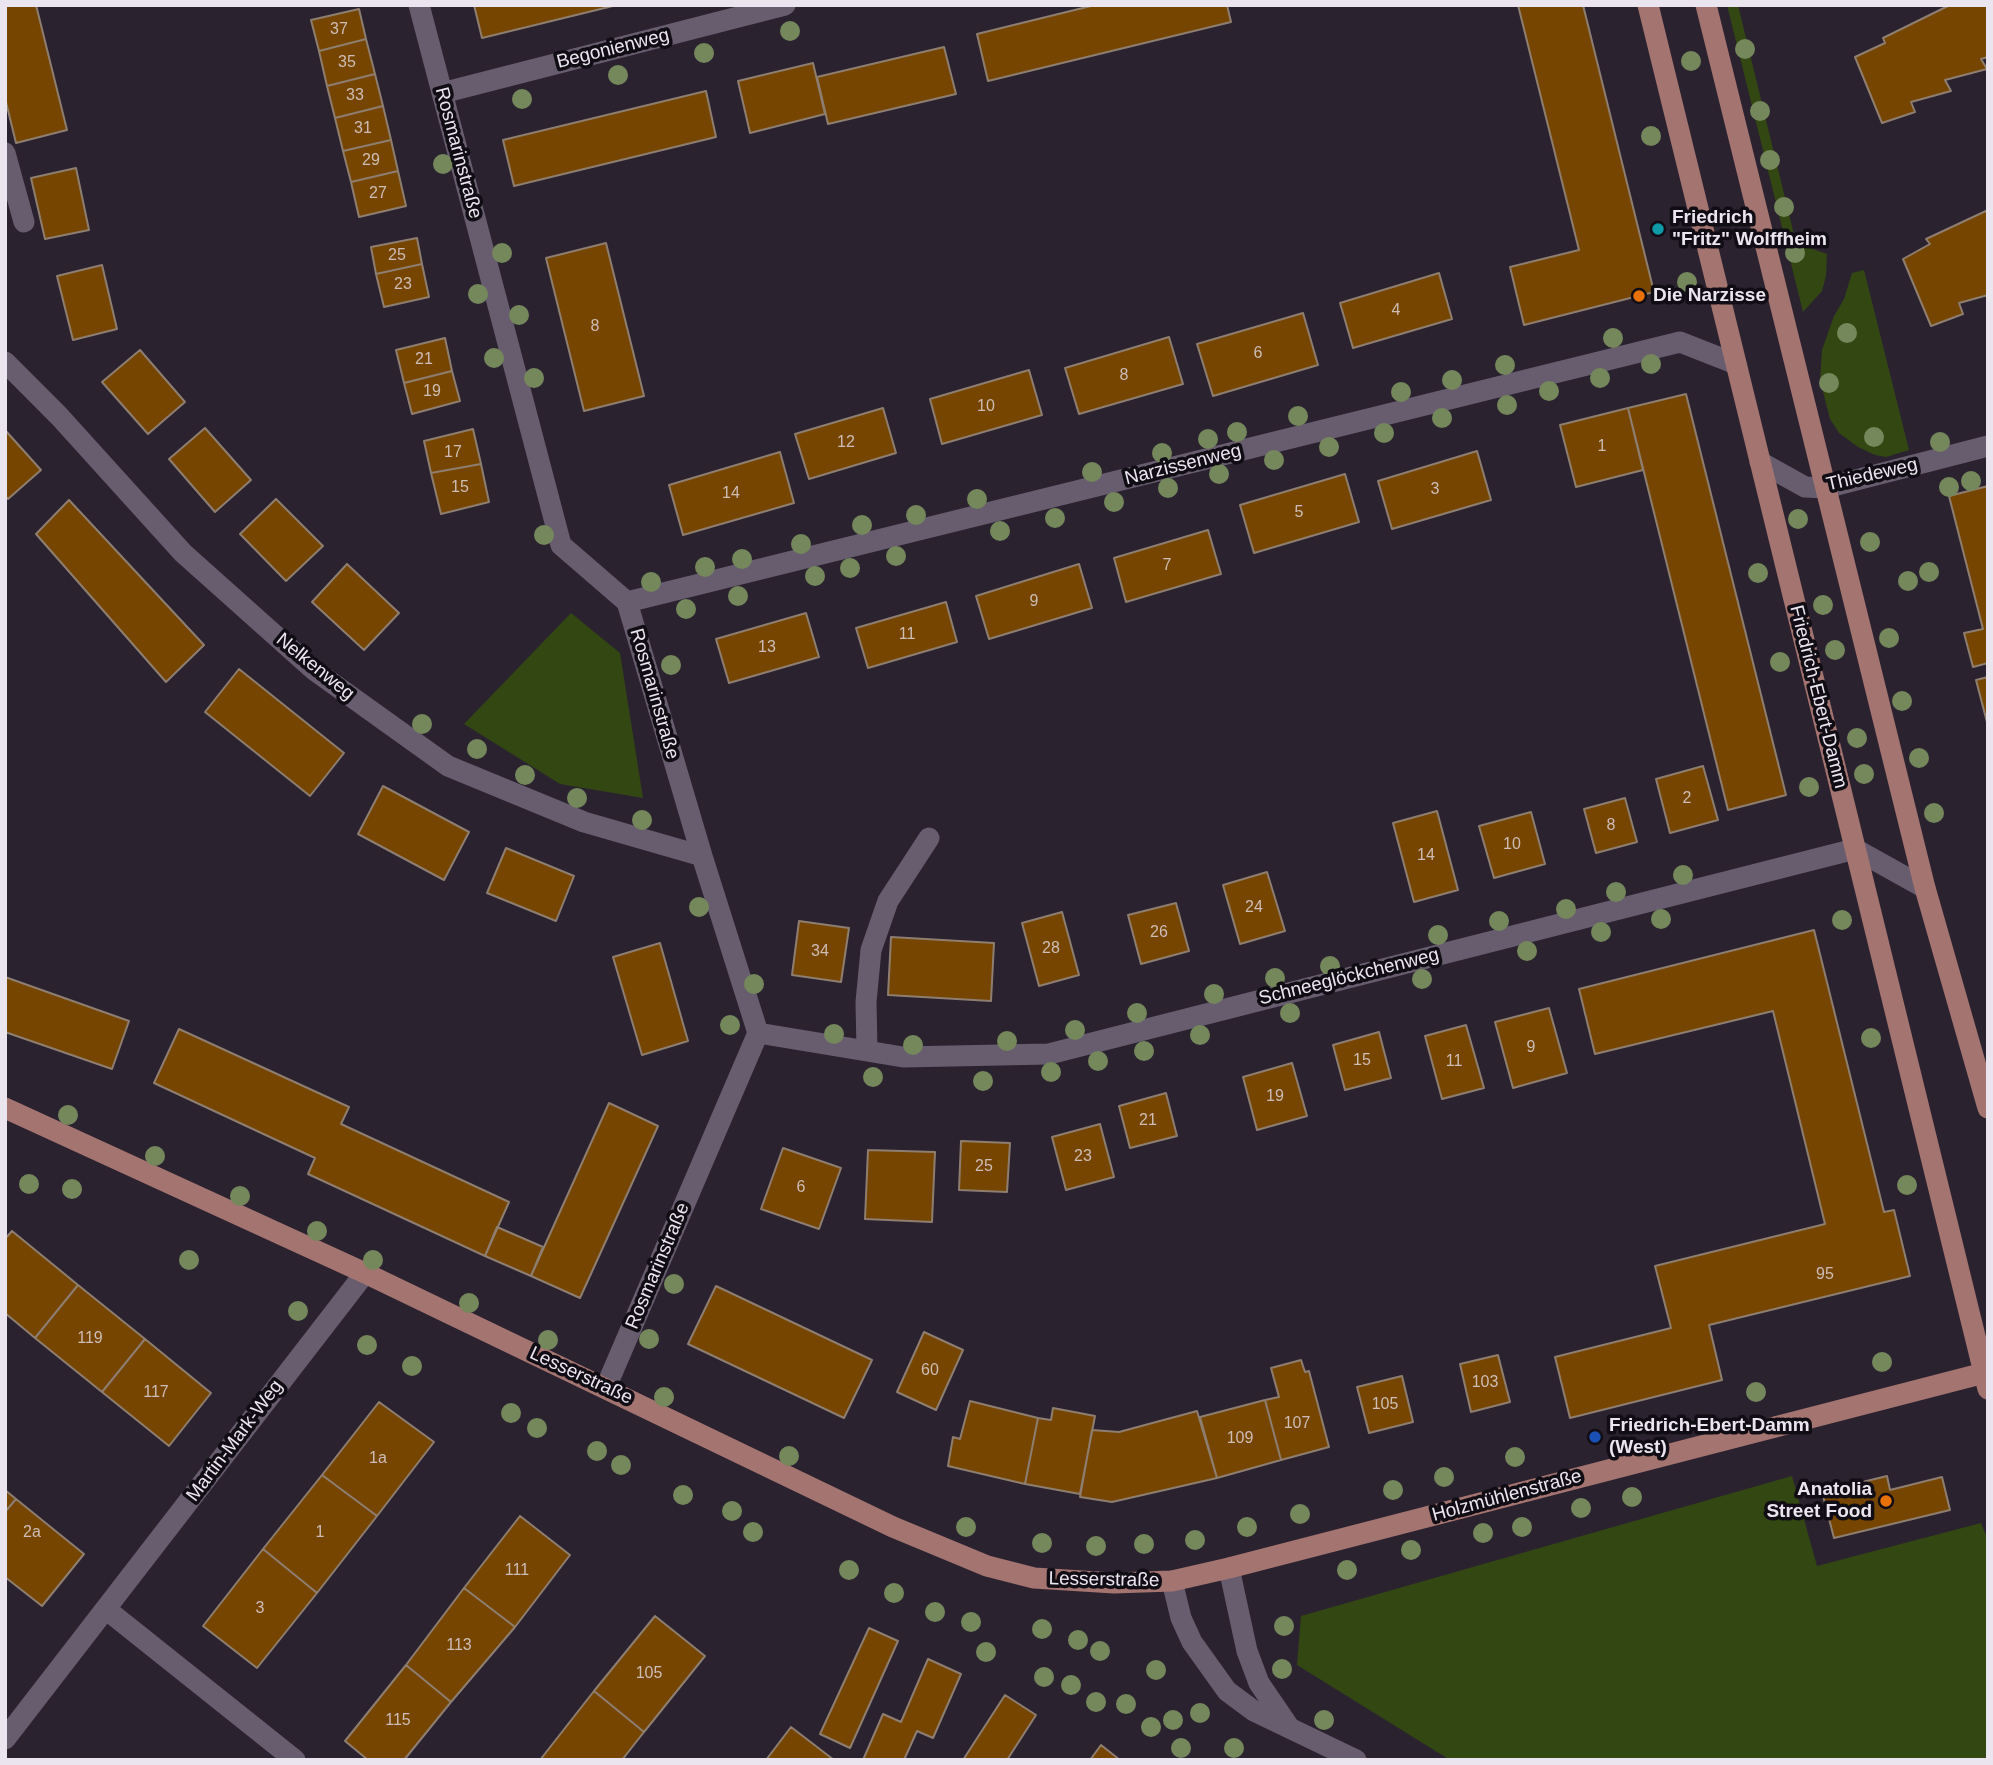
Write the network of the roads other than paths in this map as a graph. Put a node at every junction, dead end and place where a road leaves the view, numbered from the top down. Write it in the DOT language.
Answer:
graph roads {
  1 [pos="419,5"];
  2 [pos="785,5"];
  3 [pos="1648,5"];
  4 [pos="1706,5"];
  5 [pos="442,93"];
  6 [pos="5,153"];
  7 [pos="24,222"];
  8 [pos="5,362"];
  9 [pos="1736,364"];
  10 [pos="1988,446"];
  11 [pos="1760,462"];
  12 [pos="1825,488"];
  13 [pos="627,602"];
  14 [pos="929,838"];
  15 [pos="1855,849"];
  16 [pos="702,856"];
  17 [pos="1926,888"];
  18 [pos="758,1033"];
  19 [pos="867,1051"];
  20 [pos="5,1108"];
  21 [pos="1988,1108"];
  22 [pos="365,1273"];
  23 [pos="1986,1378"];
  24 [pos="606,1387"];
  25 [pos="1229,1569"];
  26 [pos="1172,1581"];
  27 [pos="107,1610"];
  28 [pos="1290,1728"];
  29 [pos="5,1739"];
  30 [pos="295,1760"];
  31 [pos="1356,1760"];
  1 -- 5 [label="street, Rosmarinstraße"];
  2 -- 5 [label="street, Begonienweg"];
  3 -- 9 [label="main road, Friedrich-Ebert-Damm"];
  4 -- 12 [label="main road"];
  5 -- 13 [label="street, Rosmarinstraße"];
  6 -- 7 [label="street"];
  8 -- 16 [label="street, Nelkenweg"];
  9 -- 11 [label="main road, Friedrich-Ebert-Damm"];
  9 -- 13 [label="street, Narzissenweg"];
  10 -- 12 [label="street, Thiedeweg"];
  11 -- 12 [label="street, Thiedeweg"];
  11 -- 15 [label="main road, Friedrich-Ebert-Damm"];
  12 -- 17 [label="main road"];
  13 -- 16 [label="street, Rosmarinstraße"];
  14 -- 19 [label="street"];
  15 -- 17 [label="street"];
  15 -- 19 [label="street, Schneeglöckchenweg"];
  15 -- 23 [label="main road, Friedrich-Ebert-Damm"];
  16 -- 18 [label="street, Rosmarinstraße"];
  17 -- 21 [label="main road"];
  18 -- 19 [label="street, Schneeglöckchenweg"];
  18 -- 24 [label="street, Rosmarinstraße"];
  20 -- 22 [label="main road, Lesserstraße"];
  22 -- 24 [label="main road, Lesserstraße"];
  22 -- 27 [label="street, Martin-Mark-Weg"];
  23 -- 25 [label="main road, Holzmühlenstraße"];
  24 -- 26 [label="main road, Lesserstraße"];
  25 -- 26 [label="main road, Lesserstraße"];
  25 -- 28 [label="street"];
  26 -- 28 [label="street, Lesserstraße"];
  27 -- 29 [label="street, Martin-Mark-Weg"];
  27 -- 30 [label="street"];
  28 -- 31 [label="street, Lesserstraße"];
}
